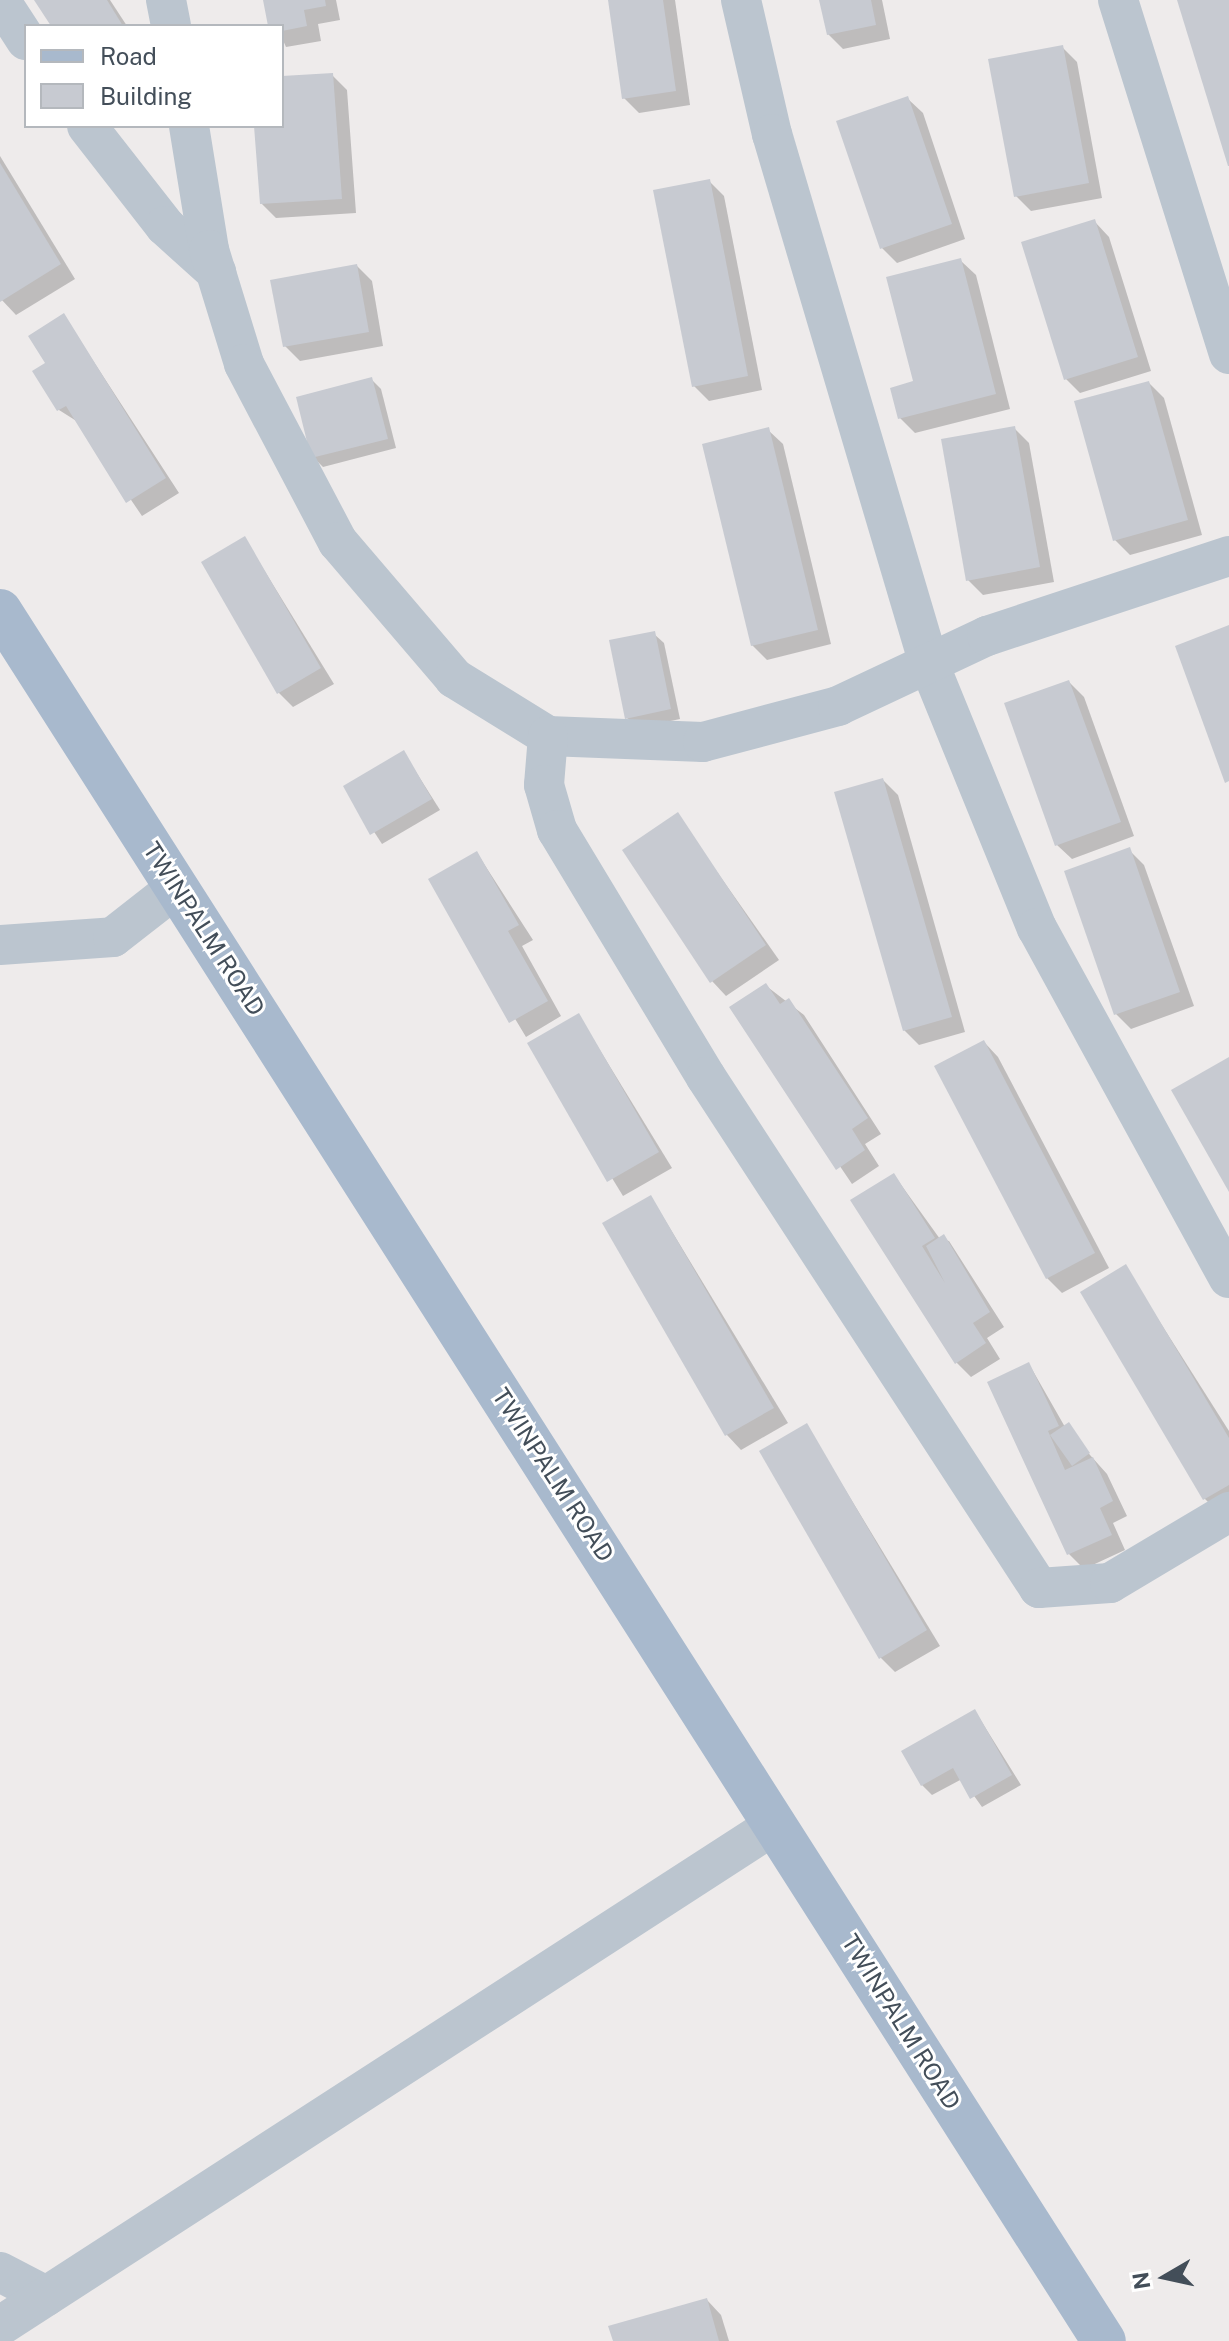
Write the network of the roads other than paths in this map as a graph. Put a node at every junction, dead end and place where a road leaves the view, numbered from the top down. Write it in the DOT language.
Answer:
graph roads {
  1 [pos="0,0"];
  2 [pos="166,0"];
  3 [pos="741,0"];
  4 [pos="1118,0"];
  5 [pos="171,24"];
  6 [pos="24,37"];
  7 [pos="89,128"];
  8 [pos="189,128"];
  9 [pos="216,272"];
  10 [pos="1229,354"];
  11 [pos="1229,556"];
  12 [pos="0,611"];
  13 [pos="929,664"];
  14 [pos="548,736"];
  15 [pos="177,887"];
  16 [pos="0,945"];
  17 [pos="1229,1278"];
  18 [pos="1229,1512"];
  19 [pos="776,1824"];
  20 [pos="0,2272"];
  21 [pos="46,2296"];
  22 [pos="0,2326"];
  23 [pos="1104,2341"];
  1 -- 6 [label="street"];
  2 -- 5 [label="street"];
  3 -- 13 [label="street"];
  4 -- 10 [label="street"];
  7 -- 9 [label="street"];
  8 -- 9 [label="street"];
  9 -- 14 [label="street"];
  11 -- 13 [label="street"];
  12 -- 15 [label="main road, TWINPALM ROAD"];
  13 -- 14 [label="street"];
  13 -- 17 [label="street"];
  14 -- 18 [label="street"];
  15 -- 16 [label="street"];
  15 -- 19 [label="main road, TWINPALM ROAD"];
  19 -- 21 [label="street"];
  19 -- 23 [label="main road, TWINPALM ROAD"];
  20 -- 21 [label="street"];
  21 -- 22 [label="street"];
}
